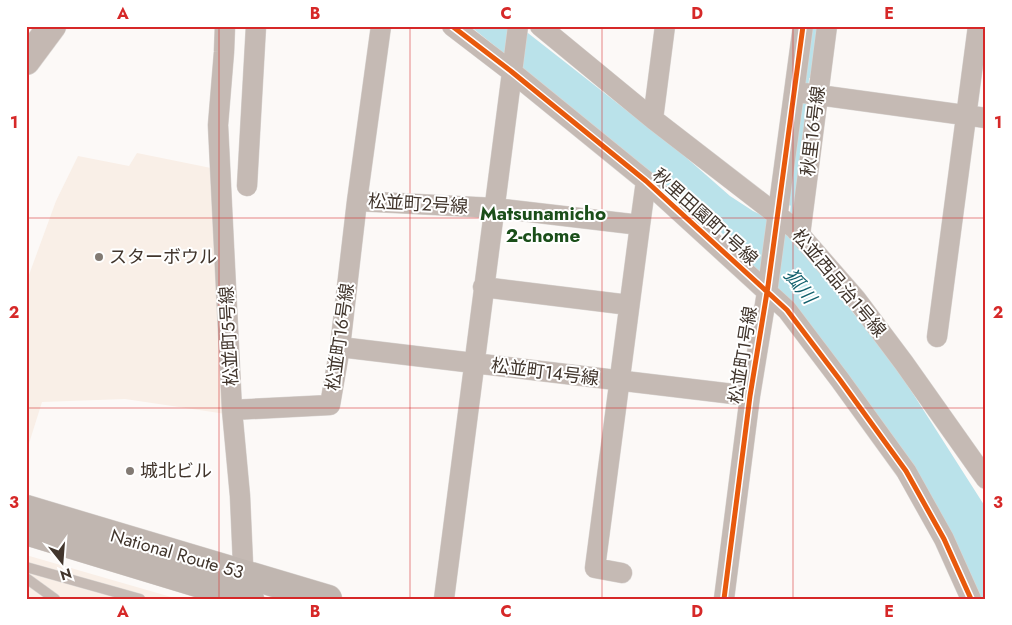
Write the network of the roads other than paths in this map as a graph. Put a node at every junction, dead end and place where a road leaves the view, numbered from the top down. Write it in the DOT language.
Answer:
graph roads {
  1 [pos="52,26"];
  2 [pos="225,26"];
  3 [pos="256,26"];
  4 [pos="381,26"];
  5 [pos="452,26"];
  6 [pos="518,26"];
  7 [pos="540,26"];
  8 [pos="665,26"];
  9 [pos="803,26"];
  10 [pos="827,26"];
  11 [pos="978,26"];
  12 [pos="26,60"];
  13 [pos="512,68"];
  14 [pos="806,93"];
  15 [pos="966,115"];
  16 [pos="986,118"];
  17 [pos="653,119"];
  18 [pos="218,125"];
  19 [pos="251,126"];
  20 [pos="646,181"];
  21 [pos="247,186"];
  22 [pos="357,201"];
  23 [pos="495,208"];
  24 [pos="786,224"];
  25 [pos="640,225"];
  26 [pos="484,288"];
  27 [pos="768,289"];
  28 [pos="629,305"];
  29 [pos="937,337"];
  30 [pos="340,347"];
  31 [pos="473,364"];
  32 [pos="619,381"];
  33 [pos="750,396"];
  34 [pos="232,410"];
  35 [pos="985,472"];
  36 [pos="26,509"];
  37 [pos="26,531"];
  38 [pos="26,567"];
  39 [pos="622,572"];
  40 [pos="26,578"];
  41 [pos="246,591"];
  42 [pos="133,598"];
  43 [pos="55,599"];
  44 [pos="328,599"];
  45 [pos="444,599"];
  46 [pos="724,599"];
  47 [pos="972,599"];
  1 -- 12 [label="main road"];
  2 -- 18 [label="street, 松並町5号線"];
  3 -- 19 [label="street"];
  4 -- 22 [label="street, 松並町2号線"];
  5 -- 13 [label="street, 秋里田園町1号線"];
  6 -- 13 [label="street"];
  7 -- 17 [label="street, 松並西品治1号線"];
  8 -- 17 [label="street"];
  9 -- 14 [label="street, 松並町1号線"];
  10 -- 14 [label="street, 秋里16号線"];
  11 -- 15 [label="street"];
  13 -- 20 [label="street, 秋里田園町1号線"];
  13 -- 23 [label="street"];
  14 -- 15 [label="street"];
  14 -- 24 [label="street, 松並町1号線"];
  14 -- 24 [label="street, 秋里16号線"];
  15 -- 16 [label="street"];
  15 -- 29 [label="street"];
  17 -- 24 [label="street, 松並西品治1号線"];
  18 -- 19 [label="street"];
  18 -- 34 [label="street, 松並町5号線"];
  19 -- 21 [label="street"];
  20 -- 25 [label="street"];
  20 -- 27 [label="street, 秋里田園町1号線"];
  22 -- 23 [label="street, 松並町2号線"];
  22 -- 30 [label="street, 松並町16号線"];
  23 -- 25 [label="street, 松並町2号線"];
  23 -- 26 [label="street"];
  24 -- 27 [label="street, 松並町1号線"];
  24 -- 35 [label="street, 松並西品治1号線"];
  25 -- 28 [label="street"];
  26 -- 28 [label="street"];
  26 -- 31 [label="street"];
  27 -- 33 [label="street, 松並町1号線"];
  27 -- 47 [label="street, 秋里田園町1号線"];
  28 -- 32 [label="street"];
  30 -- 31 [label="street, 松並町14号線"];
  30 -- 34 [label="street, 松並町16号線"];
  31 -- 32 [label="street, 松並町14号線"];
  31 -- 45 [label="street"];
  32 -- 33 [label="street, 松並町14号線"];
  32 -- 39 [label="street"];
  33 -- 46 [label="street, 松並町1号線"];
  34 -- 41 [label="street, 松並町5号線"];
  36 -- 41 [label="highway, National Route 53"];
  37 -- 41 [label="highway, National Route 53"];
  38 -- 42 [label="lane"];
  40 -- 43 [label="lane"];
  41 -- 44 [label="highway, National Route 53"];
}
